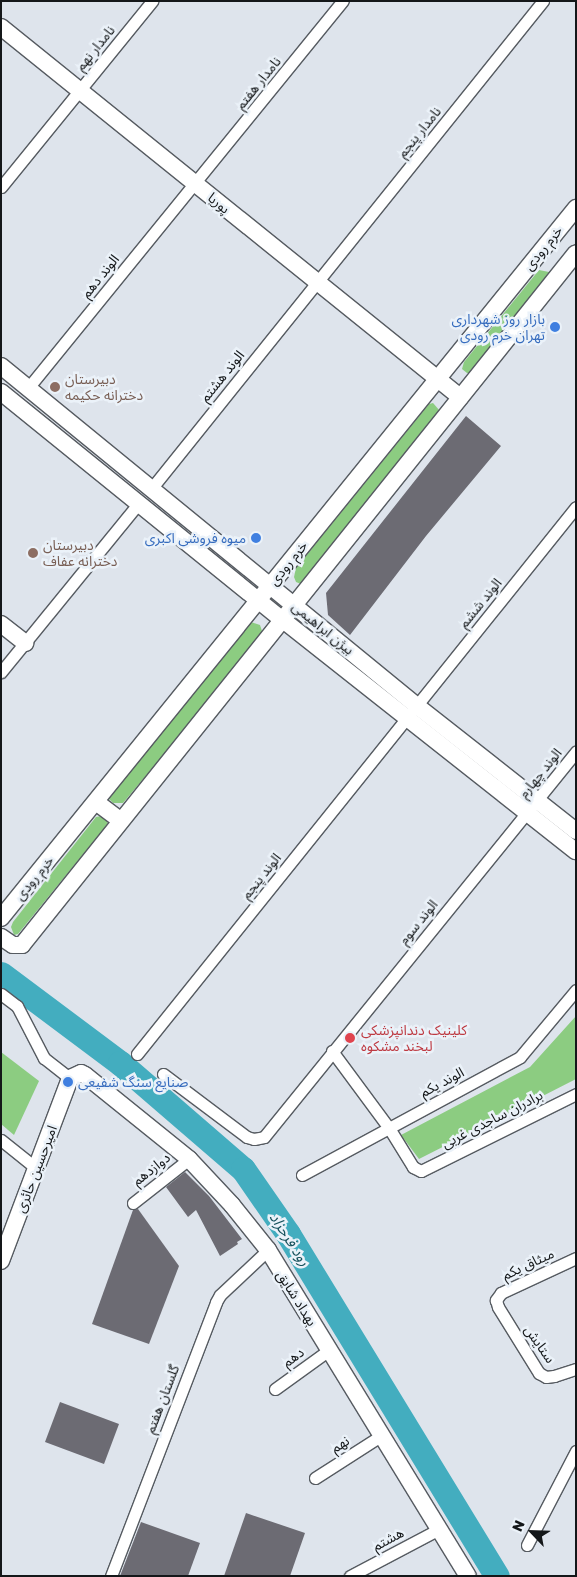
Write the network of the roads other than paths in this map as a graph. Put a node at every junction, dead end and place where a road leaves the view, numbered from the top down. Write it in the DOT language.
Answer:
graph roads {
  1 [pos="152,1"];
  2 [pos="343,1"];
  3 [pos="543,1"];
  4 [pos="1,27"];
  5 [pos="80,90"];
  6 [pos="196,184"];
  7 [pos="1,187"];
  8 [pos="576,208"];
  9 [pos="565,230"];
  10 [pos="576,252"];
  11 [pos="317,282"];
  12 [pos="1,366"];
  13 [pos="438,379"];
  14 [pos="28,388"];
  15 [pos="1,392"];
  16 [pos="460,397"];
  17 [pos="14,403"];
  18 [pos="151,489"];
  19 [pos="138,504"];
  20 [pos="576,507"];
  21 [pos="270,585"];
  22 [pos="258,601"];
  23 [pos="294,605"];
  24 [pos="283,620"];
  25 [pos="1,624"];
  26 [pos="25,643"];
  27 [pos="1,672"];
  28 [pos="413,712"];
  29 [pos="576,752"];
  30 [pos="96,802"];
  31 [pos="532,807"];
  32 [pos="121,821"];
  33 [pos="576,832"];
  34 [pos="576,851"];
  35 [pos="1,918"];
  36 [pos="1,937"];
  37 [pos="576,990"];
  38 [pos="1,994"];
  39 [pos="332,1051"];
  40 [pos="138,1054"];
  41 [pos="164,1074"];
  42 [pos="70,1078"];
  43 [pos="576,1094"];
  44 [pos="389,1128"];
  45 [pos="1,1140"];
  46 [pos="189,1159"];
  47 [pos="36,1168"];
  48 [pos="302,1175"];
  49 [pos="133,1203"];
  50 [pos="268,1250"];
  51 [pos="576,1258"];
  52 [pos="1,1261"];
  53 [pos="496,1300"];
  54 [pos="329,1350"];
  55 [pos="576,1369"];
  56 [pos="274,1389"];
  57 [pos="382,1435"];
  58 [pos="576,1451"];
  59 [pos="315,1478"];
  60 [pos="439,1529"];
  61 [pos="527,1545"];
  62 [pos="111,1576"];
  63 [pos="350,1576"];
  64 [pos="468,1576"];
  1 -- 5 [label="street, نامدار نهم"];
  2 -- 6 [label="street, نامدار هفتم"];
  3 -- 11 [label="street, نامدار پنجم"];
  4 -- 5 [label="street, پوریا"];
  5 -- 6 [label="street, پوریا"];
  5 -- 7 [label="street, نامدار نهم"];
  6 -- 11 [label="street, پوریا"];
  6 -- 14 [label="street, الوند دهم"];
  8 -- 9 [label="street, خرم رودی"];
  9 -- 10 [label="street"];
  9 -- 13 [label="street, خرم رودی"];
  10 -- 16 [label="street, خرم رودی"];
  11 -- 13 [label="street, پوریا"];
  11 -- 18 [label="street, الوند هشتم"];
  12 -- 14 [label="street, بیژن ابراهیمی"];
  13 -- 16 [label="street, پوریا"];
  13 -- 21 [label="street, خرم رودی"];
  14 -- 17 [label="street"];
  14 -- 18 [label="street, بیژن ابراهیمی"];
  15 -- 17 [label="street, بیژن ابراهیمی"];
  16 -- 23 [label="street, خرم رودی"];
  17 -- 19 [label="street, بیژن ابراهیمی"];
  18 -- 19 [label="street"];
  18 -- 21 [label="street, بیژن ابراهیمی"];
  19 -- 22 [label="street, بیژن ابراهیمی"];
  19 -- 26 [label="street"];
  20 -- 28 [label="street, الوند ششم"];
  21 -- 22 [label="street, خرم رودی"];
  21 -- 23 [label="street, بیژن ابراهیمی"];
  22 -- 24 [label="street, بیژن ابراهیمی"];
  22 -- 30 [label="street, خرم رودی"];
  23 -- 24 [label="street, خرم رودی"];
  23 -- 28 [label="street, بیژن ابراهیمی"];
  24 -- 28 [label="street, بیژن ابراهیمی"];
  24 -- 32 [label="street, خرم رودی"];
  25 -- 26 [label="street"];
  26 -- 27 [label="street"];
  28 -- 31 [label="street, بیژن ابراهیمی"];
  28 -- 40 [label="street, الوند پنجم"];
  29 -- 31 [label="street, الوند چهارم"];
  30 -- 32 [label="street"];
  30 -- 35 [label="street, خرم رودی"];
  31 -- 33 [label="street, بیژن ابراهیمی"];
  31 -- 34 [label="street, بیژن ابراهیمی"];
  31 -- 39 [label="street, الوند سوم"];
  32 -- 36 [label="street, خرم رودی"];
  37 -- 44 [label="street, الوند یکم"];
  38 -- 42 [label="street"];
  39 -- 41 [label="street, الوند سوم"];
  39 -- 44 [label="street"];
  42 -- 46 [label="street, بهداد شایق"];
  42 -- 47 [label="street, امیرحسین حائری"];
  43 -- 44 [label="street, برادران ساجدی غربی"];
  44 -- 48 [label="street, الوند یکم"];
  45 -- 47 [label="street"];
  46 -- 49 [label="street, دوازدهم"];
  46 -- 50 [label="street, بهداد شایق"];
  47 -- 52 [label="street, امیرحسین حائری"];
  50 -- 54 [label="street, بهداد شایق"];
  50 -- 62 [label="street, گلستان هفتم"];
  51 -- 53 [label="street, میثاق یکم"];
  53 -- 55 [label="street, ستایش"];
  54 -- 56 [label="street, دهم"];
  54 -- 57 [label="street, بهداد شایق"];
  57 -- 59 [label="street, نهم"];
  57 -- 60 [label="street, بهداد شایق"];
  58 -- 61 [label="street"];
  60 -- 63 [label="street, هشتم"];
  60 -- 64 [label="street, بهداد شایق"];
}
